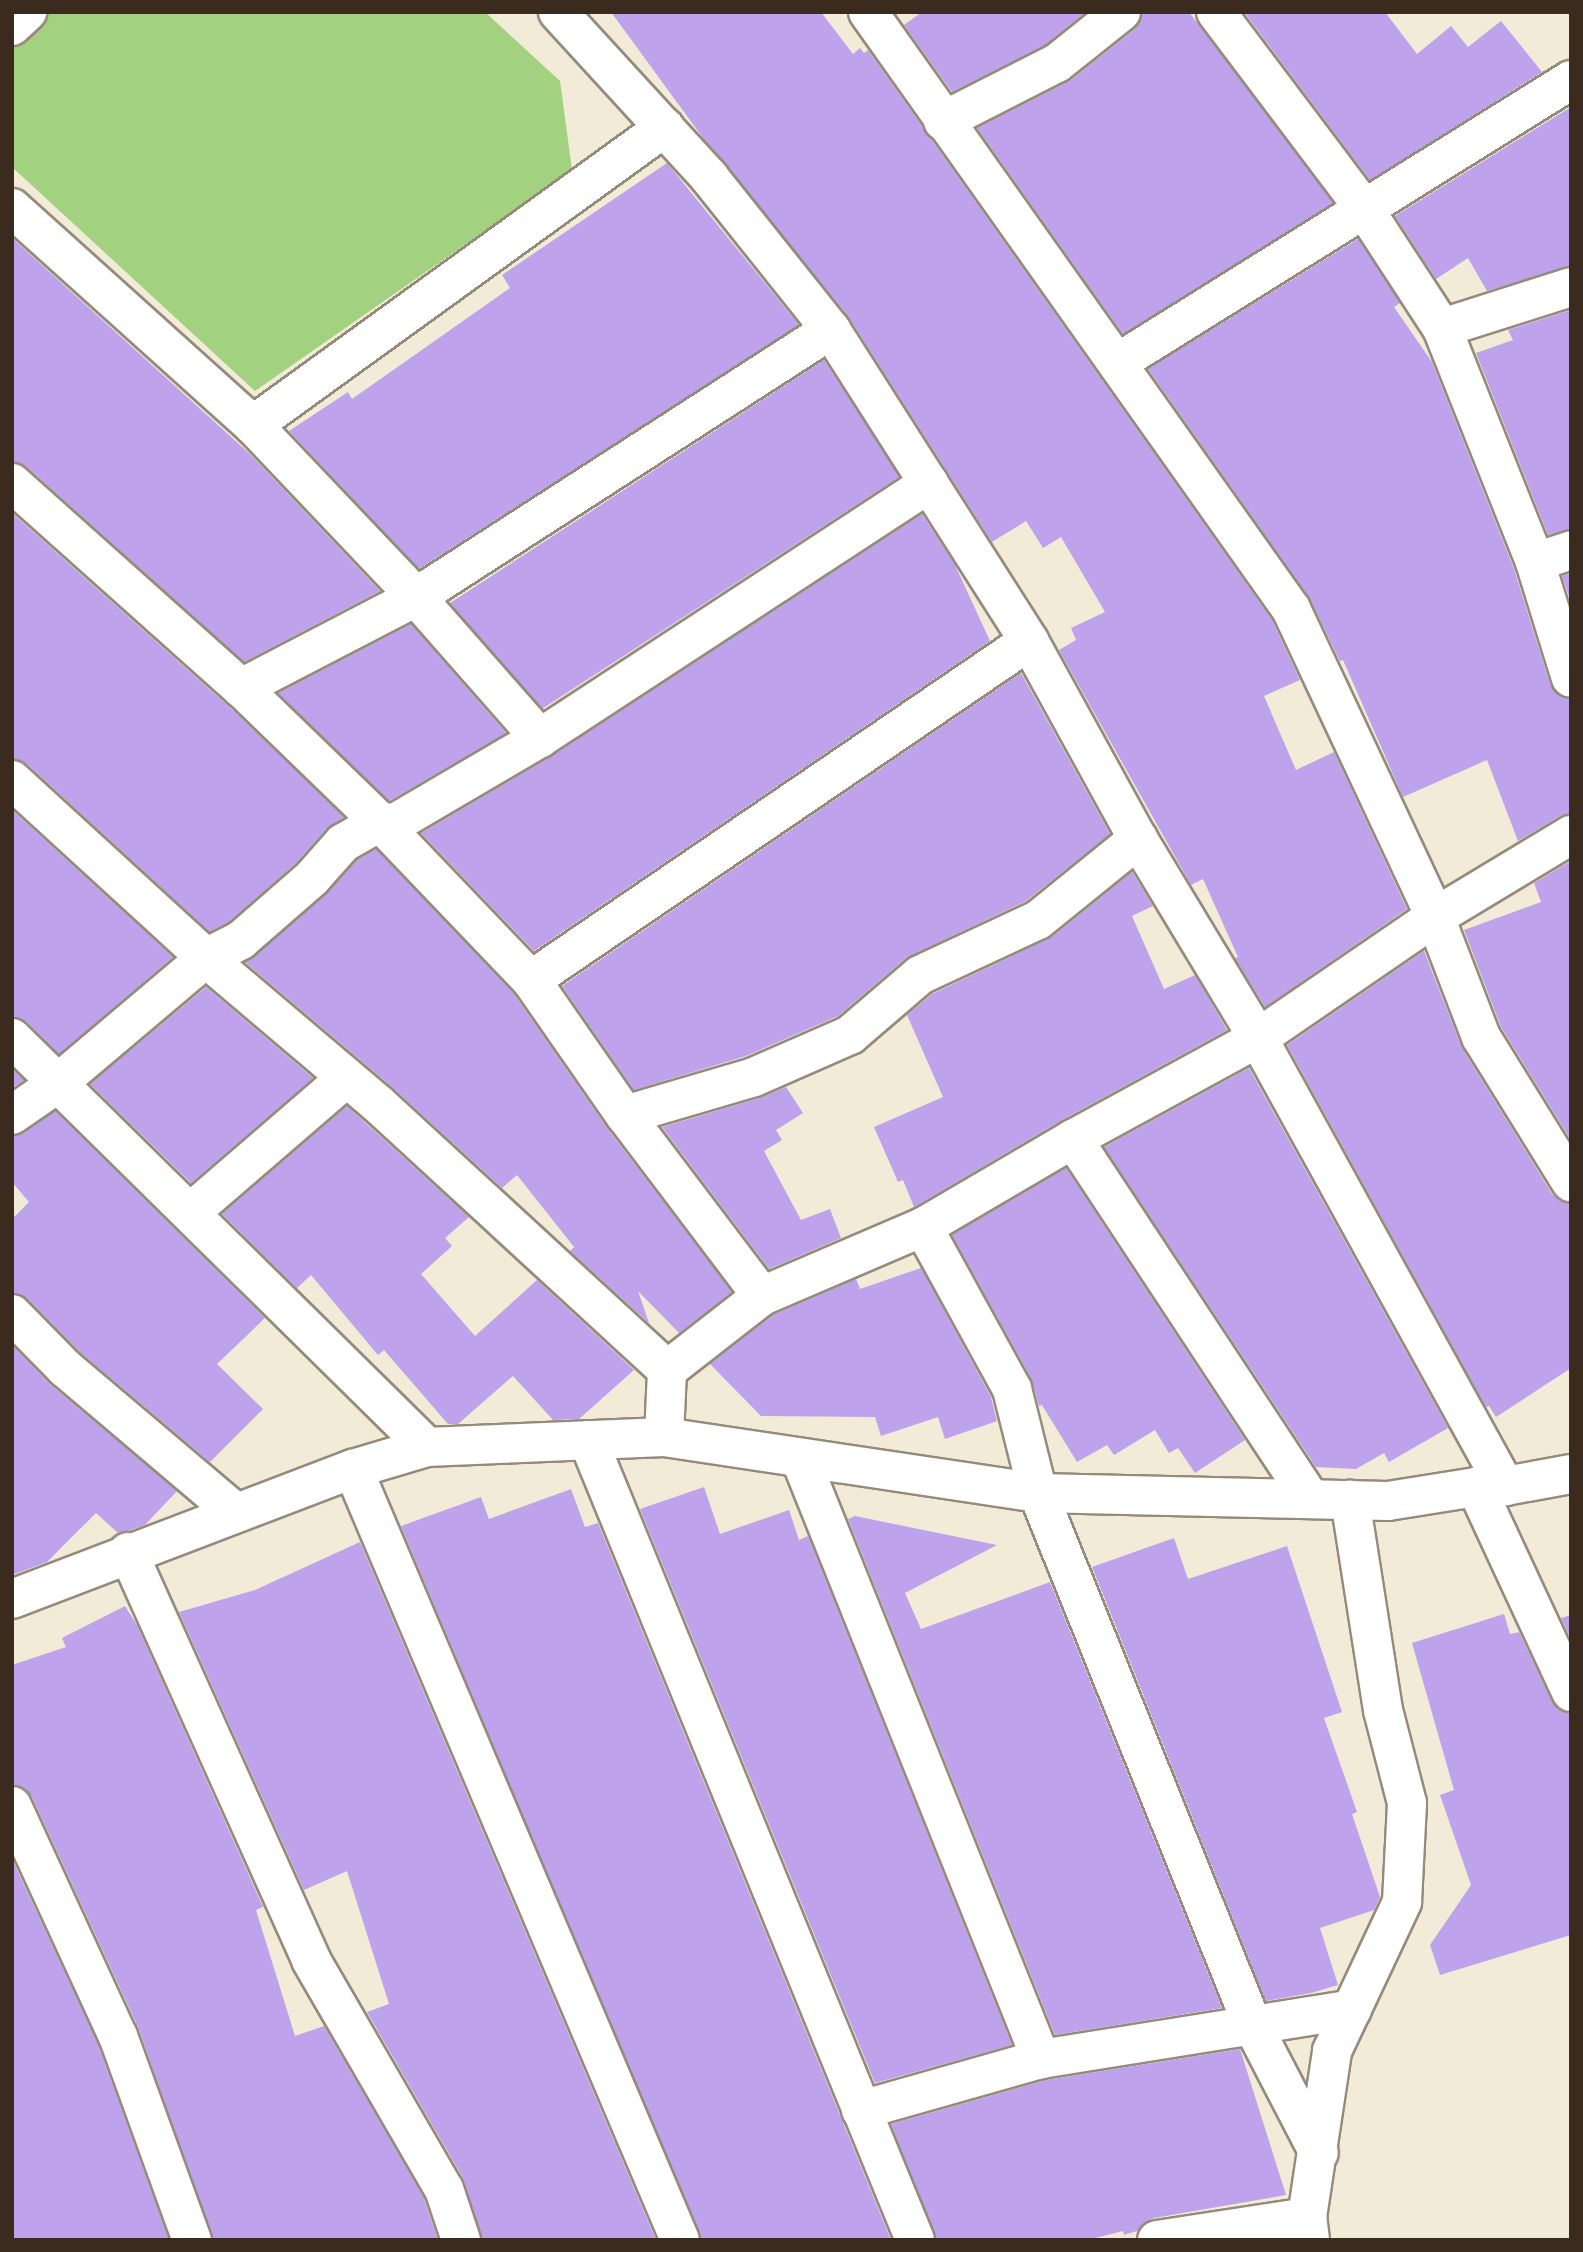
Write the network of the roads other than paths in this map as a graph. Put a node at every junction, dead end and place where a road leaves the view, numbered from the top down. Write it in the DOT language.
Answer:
graph roads {
  1 [pos="27,12"];
  2 [pos="558,12"];
  3 [pos="868,12"];
  4 [pos="1121,12"];
  5 [pos="1216,12"];
  6 [pos="12,26"];
  7 [pos="1571,80"];
  8 [pos="943,121"];
  9 [pos="665,127"];
  10 [pos="1363,207"];
  11 [pos="12,208"];
  12 [pos="1571,287"];
  13 [pos="1442,328"];
  14 [pos="831,330"];
  15 [pos="1116,363"];
  16 [pos="253,425"];
  17 [pos="12,483"];
  18 [pos="929,483"];
  19 [pos="1571,550"];
  20 [pos="1535,562"];
  21 [pos="416,597"];
  22 [pos="1029,641"];
  23 [pos="1571,678"];
  24 [pos="241,688"];
  25 [pos="540,738"];
  26 [pos="12,780"];
  27 [pos="380,822"];
  28 [pos="1571,835"];
  29 [pos="1138,839"];
  30 [pos="1435,917"];
  31 [pos="206,958"];
  32 [pos="531,980"];
  33 [pos="12,1038"];
  34 [pos="1258,1038"];
  35 [pos="346,1078"];
  36 [pos="58,1083"];
  37 [pos="12,1115"];
  38 [pos="625,1115"];
  39 [pos="1073,1139"];
  40 [pos="1571,1182"];
  41 [pos="191,1212"];
  42 [pos="923,1227"];
  43 [pos="762,1296"];
  44 [pos="12,1314"];
  45 [pos="667,1370"];
  46 [pos="664,1437"];
  47 [pos="588,1440"];
  48 [pos="427,1447"];
  49 [pos="800,1458"];
  50 [pos="353,1469"];
  51 [pos="1571,1474"];
  52 [pos="1491,1487"];
  53 [pos="1038,1493"];
  54 [pos="1310,1498"];
  55 [pos="1350,1500"];
  56 [pos="236,1513"];
  57 [pos="128,1552"];
  58 [pos="17,1591"];
  59 [pos="1571,1692"];
  60 [pos="12,1806"];
  61 [pos="1352,2009"];
  62 [pos="1252,2024"];
  63 [pos="1041,2059"];
  64 [pos="861,2110"];
  65 [pos="1319,2152"];
  66 [pos="1309,2228"];
  67 [pos="192,2240"];
  68 [pos="461,2240"];
  69 [pos="680,2240"];
  70 [pos="915,2240"];
  71 [pos="1157,2240"];
  1 -- 6 [label="street"];
  2 -- 9 [label="street"];
  3 -- 8 [label="street"];
  4 -- 8 [label="street"];
  5 -- 10 [label="street"];
  7 -- 10 [label="street"];
  8 -- 15 [label="street"];
  9 -- 14 [label="street"];
  9 -- 16 [label="street"];
  10 -- 13 [label="street"];
  10 -- 15 [label="street"];
  11 -- 16 [label="street"];
  12 -- 13 [label="street"];
  13 -- 20 [label="street"];
  14 -- 18 [label="street"];
  14 -- 21 [label="street"];
  15 -- 30 [label="street"];
  16 -- 21 [label="street"];
  17 -- 24 [label="street"];
  18 -- 22 [label="street"];
  18 -- 25 [label="street"];
  19 -- 20 [label="street"];
  20 -- 23 [label="street"];
  21 -- 24 [label="street"];
  21 -- 25 [label="street"];
  22 -- 29 [label="street"];
  22 -- 32 [label="street"];
  24 -- 27 [label="street"];
  25 -- 27 [label="street"];
  26 -- 31 [label="street"];
  27 -- 31 [label="street"];
  27 -- 32 [label="street"];
  28 -- 30 [label="street"];
  29 -- 34 [label="street"];
  29 -- 38 [label="street"];
  30 -- 34 [label="street"];
  30 -- 40 [label="street"];
  31 -- 35 [label="street"];
  31 -- 36 [label="street"];
  32 -- 38 [label="street"];
  33 -- 36 [label="street"];
  34 -- 39 [label="street"];
  34 -- 52 [label="street"];
  35 -- 41 [label="street"];
  35 -- 45 [label="street"];
  36 -- 37 [label="street"];
  36 -- 41 [label="street"];
  38 -- 43 [label="street"];
  39 -- 42 [label="street"];
  39 -- 54 [label="street"];
  41 -- 48 [label="street"];
  42 -- 43 [label="street"];
  42 -- 53 [label="street"];
  43 -- 45 [label="street"];
  44 -- 56 [label="street"];
  45 -- 46 [label="street"];
  46 -- 47 [label="street"];
  46 -- 49 [label="street"];
  47 -- 48 [label="street"];
  47 -- 64 [label="street"];
  48 -- 50 [label="street"];
  49 -- 53 [label="street"];
  49 -- 63 [label="street"];
  50 -- 56 [label="street"];
  50 -- 69 [label="street"];
  51 -- 52 [label="street"];
  52 -- 55 [label="street"];
  52 -- 59 [label="street"];
  53 -- 54 [label="street"];
  53 -- 62 [label="street"];
  54 -- 55 [label="street"];
  55 -- 61 [label="street"];
  56 -- 57 [label="street"];
  57 -- 58 [label="street"];
  57 -- 68 [label="street"];
  60 -- 67 [label="street"];
  61 -- 62 [label="street"];
  61 -- 65 [label="street"];
  62 -- 63 [label="street"];
  62 -- 65 [label="street"];
  63 -- 64 [label="street"];
  64 -- 70 [label="street"];
  65 -- 66 [label="street"];
  66 -- 71 [label="street"];
}
